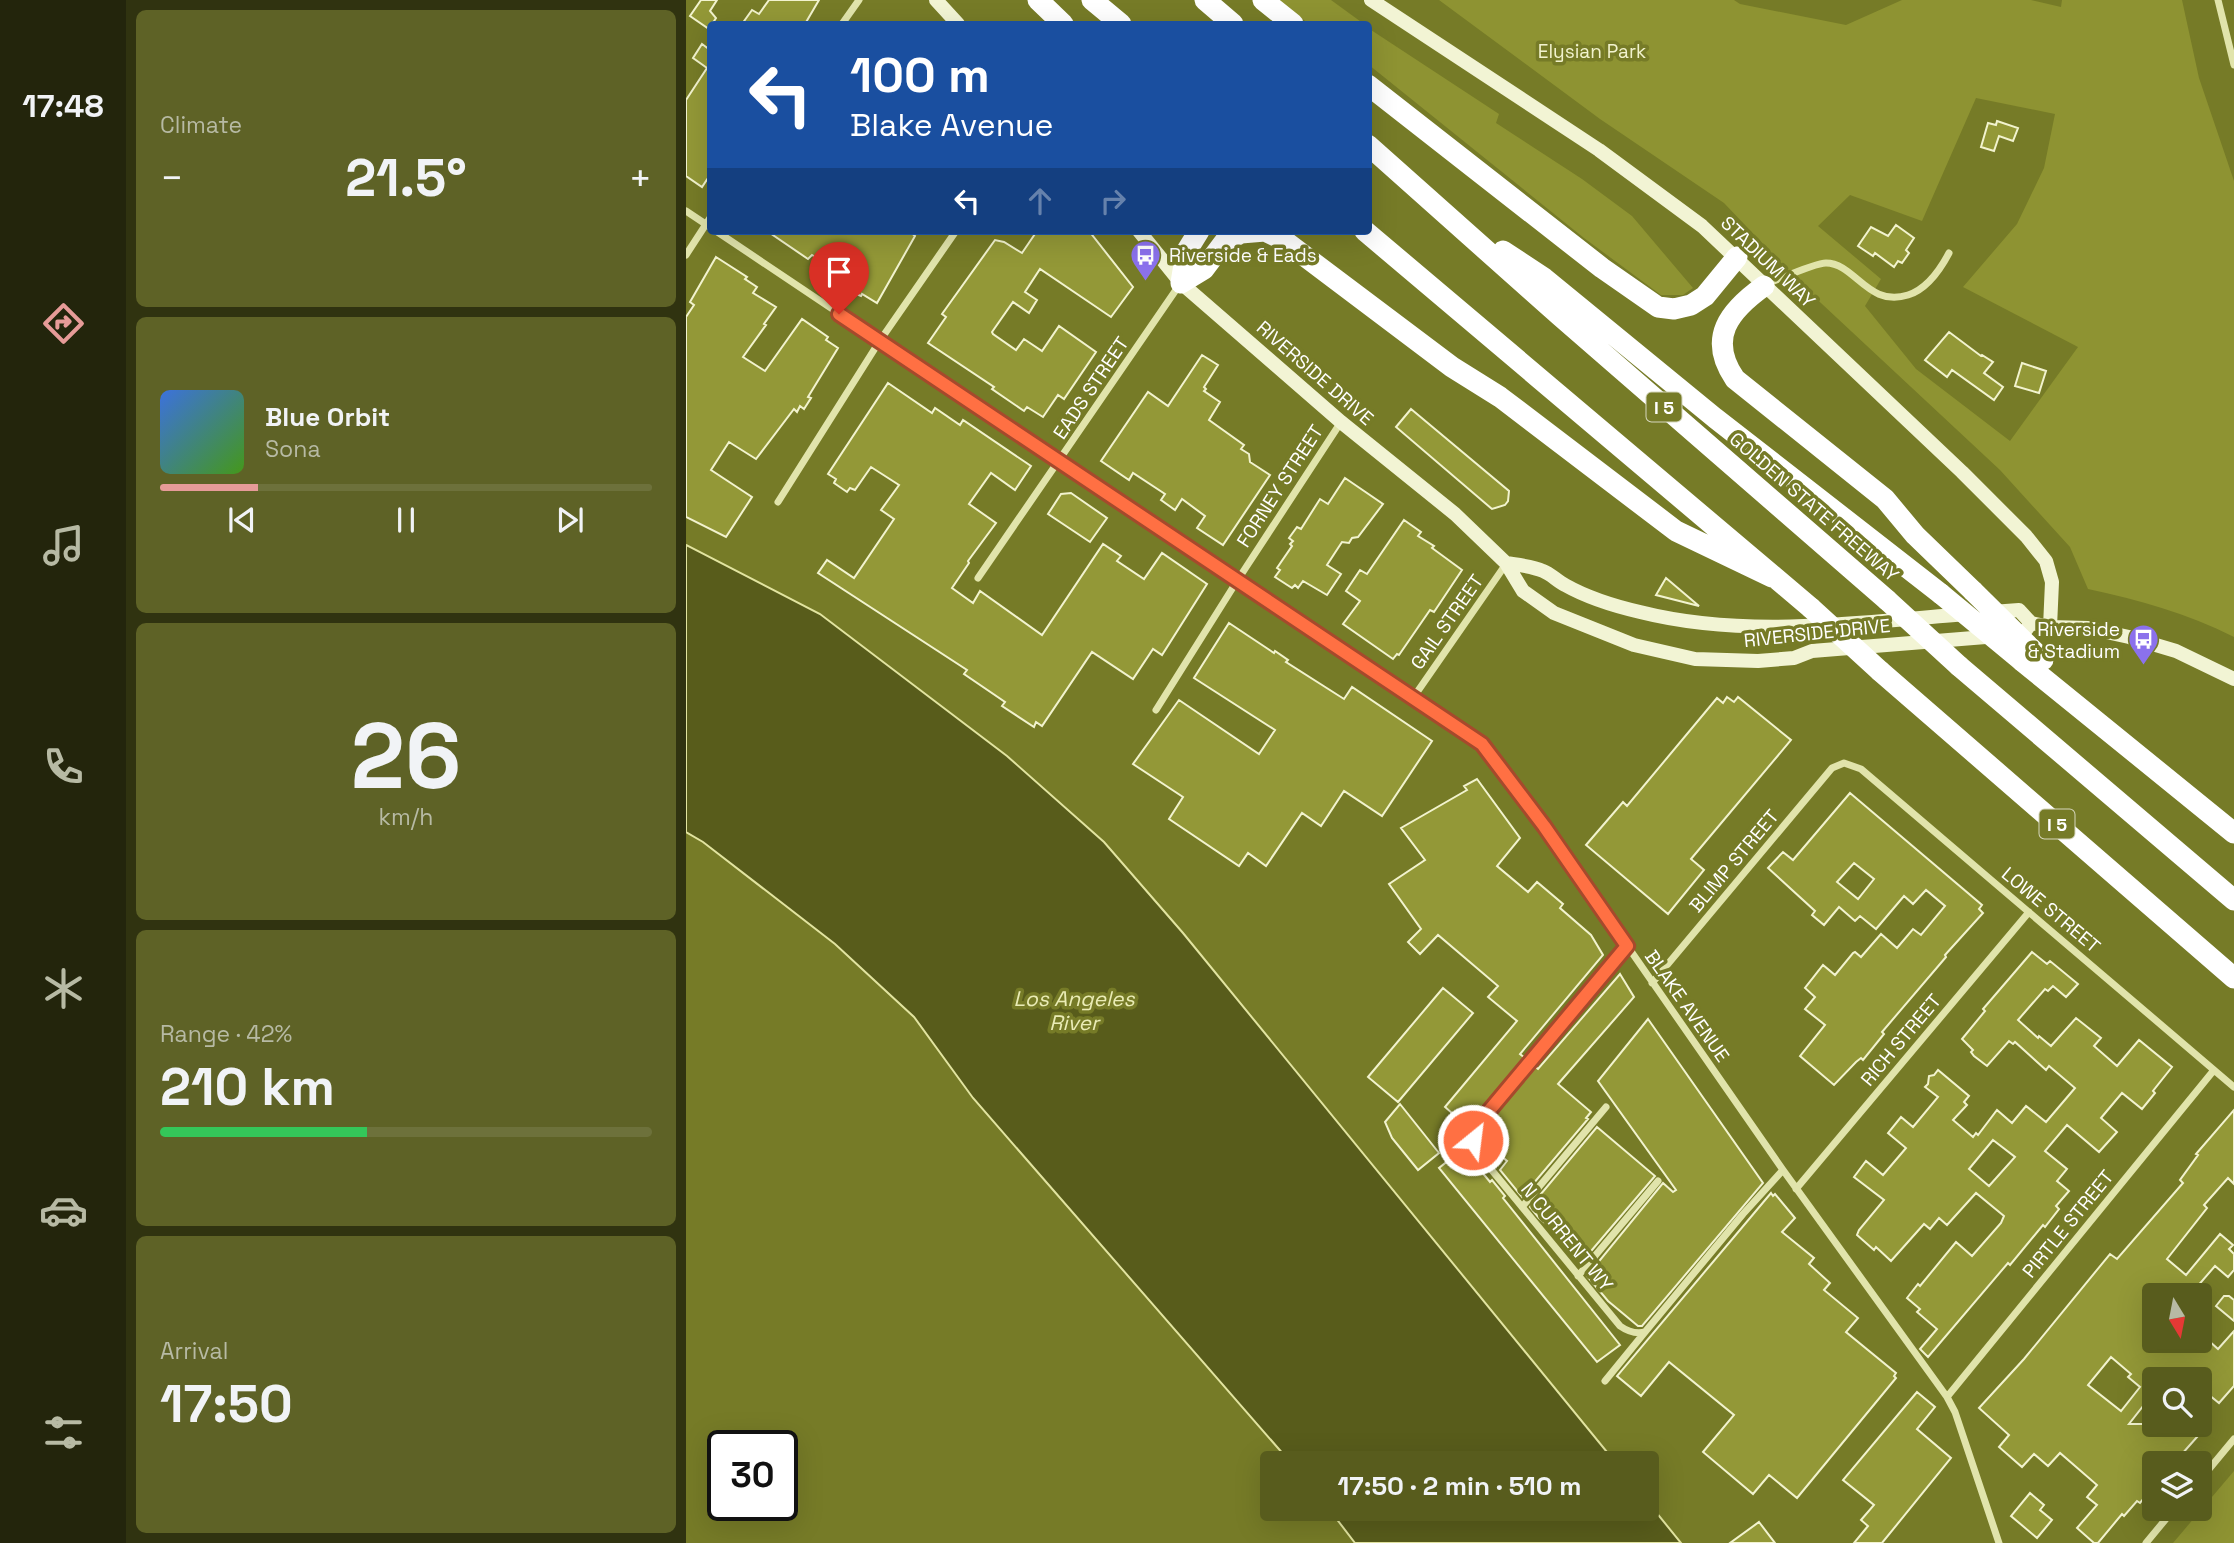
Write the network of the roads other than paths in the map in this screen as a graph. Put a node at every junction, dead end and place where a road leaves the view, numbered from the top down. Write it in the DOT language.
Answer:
graph roads {
  1 [pos="859,0"];
  2 [pos="936,0"];
  3 [pos="1038,0"];
  4 [pos="1092,0"];
  5 [pos="1205,0"];
  6 [pos="1263,0"];
  7 [pos="1371,0"];
  8 [pos="2218,0"];
  9 [pos="844,21"];
  10 [pos="955,21"];
  11 [pos="1060,21"];
  12 [pos="1117,21"];
  13 [pos="1230,21"];
  14 [pos="1289,21"];
  15 [pos="2234,65"];
  16 [pos="1372,88"];
  17 [pos="1372,149"];
  18 [pos="686,211"];
  19 [pos="1443,211"];
  20 [pos="707,222"];
  21 [pos="707,226"];
  22 [pos="722,235"];
  23 [pos="953,235"];
  24 [pos="1142,235"];
  25 [pos="1197,235"];
  26 [pos="1237,235"];
  27 [pos="1274,235"];
  28 [pos="1370,235"];
  29 [pos="1949,253"];
  30 [pos="686,254"];
  31 [pos="1737,257"];
  32 [pos="1181,284"];
  33 [pos="1764,286"];
  34 [pos="880,342"];
  35 [pos="1341,422"];
  36 [pos="1059,463"];
  37 [pos="778,502"];
  38 [pos="1506,563"];
  39 [pos="1772,577"];
  40 [pos="978,578"];
  41 [pos="1237,581"];
  42 [pos="2031,623"];
  43 [pos="2050,627"];
  44 [pos="2234,679"];
  45 [pos="1413,698"];
  46 [pos="1156,710"];
  47 [pos="1844,764"];
  48 [pos="2234,822"];
  49 [pos="2234,833"];
  50 [pos="2234,900"];
  51 [pos="2029,912"];
  52 [pos="1627,946"];
  53 [pos="2234,978"];
  54 [pos="1652,983"];
  55 [pos="2214,1070"];
  56 [pos="2234,1087"];
  57 [pos="1606,1107"];
  58 [pos="1783,1170"];
  59 [pos="1658,1181"];
  60 [pos="1796,1189"];
  61 [pos="1522,1207"];
  62 [pos="1578,1276"];
  63 [pos="1645,1332"];
  64 [pos="1605,1381"];
  65 [pos="1947,1397"];
  66 [pos="2234,1439"];
  67 [pos="2212,1466"];
  68 [pos="2164,1521"];
  69 [pos="1999,1543"];
  70 [pos="2146,1543"];
  1 -- 9 [label="street"];
  2 -- 10 [label="main road"];
  3 -- 11 [label="highway"];
  4 -- 12 [label="highway"];
  5 -- 13 [label="highway"];
  6 -- 14 [label="highway"];
  7 -- 31 [label="main road, STADIUM WAY"];
  8 -- 15 [label="street"];
  16 -- 31 [label="highway"];
  17 -- 19 [label="highway, GOLDEN STATE FREEWAY / I 5"];
  18 -- 20 [label="street"];
  19 -- 49 [label="highway, bridge"];
  19 -- 50 [label="highway, GOLDEN STATE FREEWAY / I 5, bridge"];
  21 -- 30 [label="street"];
  22 -- 34 [label="street, BLAKE AVENUE"];
  23 -- 34 [label="street"];
  24 -- 32 [label="main road, RIVERSIDE DRIVE"];
  25 -- 32 [label="highway"];
  26 -- 32 [label="highway"];
  27 -- 39 [label="highway"];
  28 -- 39 [label="highway, I 5"];
  29 -- 33 [label="street"];
  31 -- 33 [label="main road, STADIUM WAY"];
  32 -- 35 [label="main road, RIVERSIDE DRIVE"];
  32 -- 36 [label="street, EADS STREET"];
  33 -- 43 [label="main road, STADIUM WAY"];
  33 -- 48 [label="highway, bridge"];
  34 -- 36 [label="street, BLAKE AVENUE"];
  34 -- 37 [label="street"];
  35 -- 38 [label="main road, RIVERSIDE DRIVE"];
  35 -- 41 [label="street, FORNEY STREET"];
  36 -- 40 [label="street, EADS STREET"];
  36 -- 41 [label="street, BLAKE AVENUE"];
  38 -- 42 [label="main road, RIVERSIDE DRIVE"];
  38 -- 42 [label="main road, RIVERSIDE DRIVE"];
  38 -- 45 [label="street, GAIL STREET"];
  39 -- 53 [label="highway, I 5, bridge"];
  41 -- 45 [label="street, BLAKE AVENUE"];
  41 -- 46 [label="street, FORNEY STREET"];
  42 -- 43 [label="main road, RIVERSIDE DRIVE"];
  43 -- 44 [label="main road, RIVERSIDE DRIVE"];
  45 -- 52 [label="street, BLAKE AVENUE"];
  47 -- 51 [label="street, LOWE STREET"];
  47 -- 54 [label="street, BLIMP STREET"];
  51 -- 55 [label="street, LOWE STREET"];
  51 -- 60 [label="street, RICH STREET"];
  52 -- 54 [label="street, BLAKE AVENUE"];
  52 -- 61 [label="street, N CURRENT WY"];
  54 -- 58 [label="street, BLAKE AVENUE"];
  55 -- 56 [label="street, LOWE STREET"];
  55 -- 65 [label="street, PIRTLE STREET"];
  57 -- 61 [label="street"];
  58 -- 60 [label="street, BLAKE AVENUE"];
  58 -- 63 [label="street"];
  59 -- 62 [label="street"];
  60 -- 65 [label="street, BLAKE AVENUE"];
  61 -- 62 [label="street, N CURRENT WY"];
  62 -- 63 [label="street, N CURRENT WY"];
  63 -- 64 [label="street"];
  65 -- 69 [label="street, BLAKE AVENUE"];
  66 -- 67 [label="street"];
  68 -- 70 [label="street"];
}
